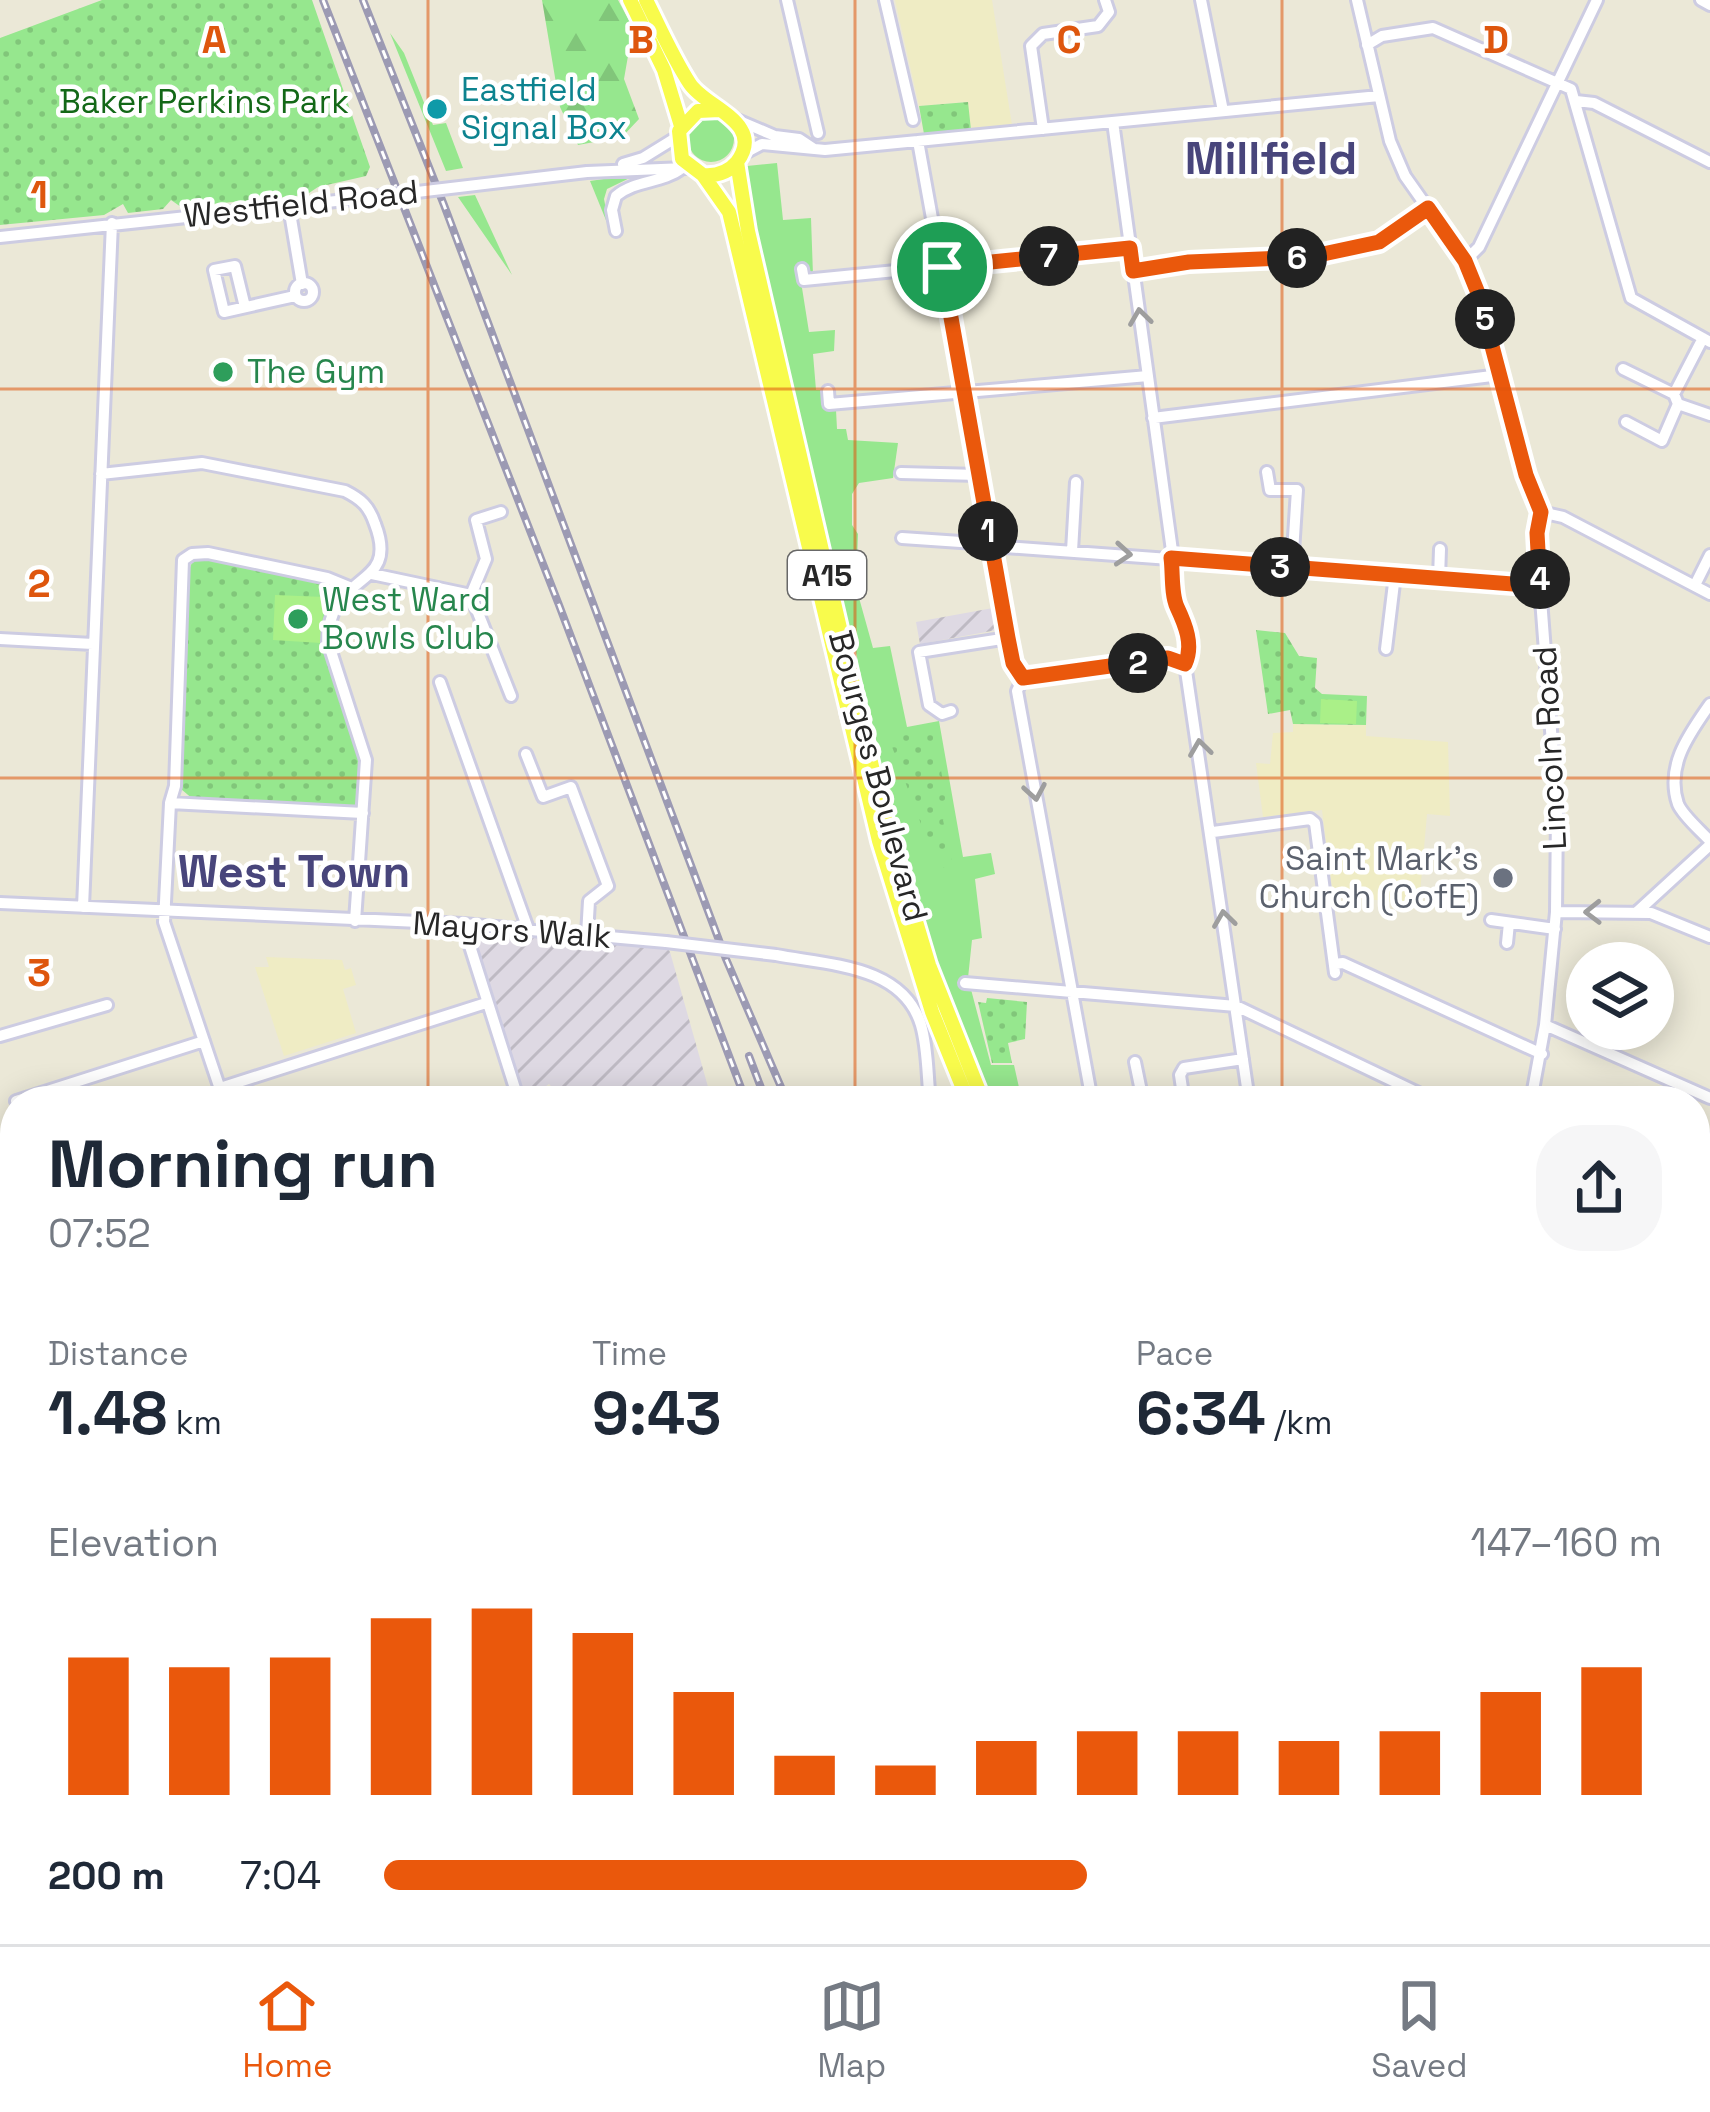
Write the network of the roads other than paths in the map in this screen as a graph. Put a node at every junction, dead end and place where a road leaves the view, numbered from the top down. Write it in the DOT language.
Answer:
graph roads {
  1 [pos="630,0"];
  2 [pos="646,0"];
  3 [pos="788,0"];
  4 [pos="885,0"];
  5 [pos="1105,0"];
  6 [pos="1201,0"];
  7 [pos="1357,0"];
  8 [pos="1701,0"];
  9 [pos="1595,1"];
  10 [pos="1710,4"];
  11 [pos="1367,45"];
  12 [pos="1558,82"];
  13 [pos="1379,96"];
  14 [pos="1576,101"];
  15 [pos="721,110"];
  16 [pos="1223,111"];
  17 [pos="735,119"];
  18 [pos="913,120"];
  19 [pos="1112,122"];
  20 [pos="1043,128"];
  21 [pos="679,131"];
  22 [pos="818,133"];
  23 [pos="918,141"];
  24 [pos="817,150"];
  25 [pos="739,158"];
  26 [pos="1710,162"];
  27 [pos="602,170"];
  28 [pos="691,170"];
  29 [pos="289,207"];
  30 [pos="1428,208"];
  31 [pos="112,223"];
  32 [pos="616,231"];
  33 [pos="0,237"];
  34 [pos="1130,248"];
  35 [pos="1465,261"];
  36 [pos="942,267"];
  37 [pos="1133,271"];
  38 [pos="800,276"];
  39 [pos="245,308"];
  40 [pos="1707,340"];
  41 [pos="1623,370"];
  42 [pos="1500,375"];
  43 [pos="1148,376"];
  44 [pos="964,392"];
  45 [pos="1676,399"];
  46 [pos="825,400"];
  47 [pos="1710,415"];
  48 [pos="1153,418"];
  49 [pos="1626,422"];
  50 [pos="1267,472"];
  51 [pos="901,473"];
  52 [pos="101,474"];
  53 [pos="979,475"];
  54 [pos="1076,482"];
  55 [pos="501,512"];
  56 [pos="1541,512"];
  57 [pos="902,538"];
  58 [pos="990,545"];
  59 [pos="1440,549"];
  60 [pos="1072,551"];
  61 [pos="1710,555"];
  62 [pos="1172,558"];
  63 [pos="1292,568"];
  64 [pos="372,574"];
  65 [pos="1395,575"];
  66 [pos="1439,578"];
  67 [pos="1695,585"];
  68 [pos="1540,586"];
  69 [pos="349,587"];
  70 [pos="1710,594"];
  71 [pos="471,595"];
  72 [pos="1008,638"];
  73 [pos="0,639"];
  74 [pos="93,644"];
  75 [pos="1386,649"];
  76 [pos="1185,664"];
  77 [pos="1023,678"];
  78 [pos="440,682"];
  79 [pos="511,696"];
  80 [pos="1710,704"];
  81 [pos="951,711"];
  82 [pos="526,754"];
  83 [pos="170,803"];
  84 [pos="363,813"];
  85 [pos="1213,832"];
  86 [pos="1710,843"];
  87 [pos="1696,860"];
  88 [pos="1710,865"];
  89 [pos="0,903"];
  90 [pos="83,907"];
  91 [pos="165,910"];
  92 [pos="1638,911"];
  93 [pos="1556,912"];
  94 [pos="1491,920"];
  95 [pos="355,921"];
  96 [pos="1509,923"];
  97 [pos="463,924"];
  98 [pos="528,928"];
  99 [pos="1555,929"];
  100 [pos="587,934"];
  101 [pos="1710,937"];
  102 [pos="1507,943"];
  103 [pos="973,987"];
  104 [pos="1073,993"];
  105 [pos="486,1003"];
  106 [pos="107,1005"];
  107 [pos="1236,1006"];
  108 [pos="1545,1025"];
  109 [pos="0,1036"];
  110 [pos="204,1041"];
  111 [pos="1542,1054"];
  112 [pos="1244,1059"];
  113 [pos="1135,1062"];
  114 [pos="74,1083"];
  115 [pos="65,1086"];
  116 [pos="75,1086"];
  117 [pos="219,1086"];
  118 [pos="248,1086"];
  119 [pos="514,1086"];
  120 [pos="928,1086"];
  121 [pos="962,1086"];
  122 [pos="977,1086"];
  123 [pos="1089,1086"];
  124 [pos="1140,1086"];
  125 [pos="1182,1086"];
  126 [pos="1248,1086"];
  127 [pos="1404,1086"];
  128 [pos="1535,1086"];
  129 [pos="1683,1086"];
  1 -- 21 [label="main road, A15"];
  2 -- 15 [label="main road"];
  3 -- 22 [label="street"];
  4 -- 18 [label="street"];
  5 -- 20 [label="street"];
  6 -- 16 [label="street"];
  7 -- 11 [label="street, Lincoln Road"];
  8 -- 10 [label="street"];
  9 -- 12 [label="street"];
  11 -- 12 [label="street"];
  11 -- 13 [label="street, Lincoln Road"];
  12 -- 14 [label="street"];
  12 -- 35 [label="street"];
  13 -- 16 [label="street"];
  13 -- 30 [label="street, Lincoln Road"];
  14 -- 26 [label="street"];
  14 -- 40 [label="street"];
  15 -- 17 [label="main road"];
  15 -- 21 [label="main road"];
  16 -- 19 [label="street"];
  17 -- 24 [label="street"];
  17 -- 25 [label="main road, A15"];
  19 -- 20 [label="street"];
  19 -- 34 [label="street"];
  20 -- 23 [label="street"];
  21 -- 27 [label="street, Westfield Road"];
  21 -- 28 [label="main road, A15"];
  23 -- 24 [label="street"];
  23 -- 36 [label="street"];
  24 -- 25 [label="street"];
  25 -- 28 [label="main road"];
  25 -- 122 [label="main road, Bourges Boulevard / A15"];
  27 -- 28 [label="street, Westfield Road"];
  27 -- 29 [label="street, Westfield Road, bridge"];
  28 -- 32 [label="street"];
  28 -- 121 [label="main road, Bourges Boulevard / A15"];
  29 -- 31 [label="street, Westfield Road"];
  29 -- 39 [label="street"];
  30 -- 35 [label="street, Lincoln Road"];
  30 -- 37 [label="street"];
  31 -- 33 [label="street, Westfield Road"];
  31 -- 52 [label="street"];
  34 -- 36 [label="street"];
  34 -- 37 [label="street"];
  35 -- 42 [label="street, Lincoln Road"];
  36 -- 38 [label="street"];
  36 -- 44 [label="street"];
  43 -- 37 [label="street, one-way"];
  40 -- 45 [label="street"];
  41 -- 45 [label="street"];
  42 -- 48 [label="street"];
  42 -- 56 [label="street, Lincoln Road"];
  43 -- 44 [label="street"];
  43 -- 48 [label="street"];
  44 -- 46 [label="street"];
  44 -- 53 [label="street"];
  45 -- 47 [label="street"];
  45 -- 49 [label="street"];
  48 -- 62 [label="street"];
  50 -- 63 [label="street"];
  51 -- 53 [label="street"];
  52 -- 64 [label="street"];
  52 -- 74 [label="street"];
  53 -- 58 [label="street"];
  54 -- 60 [label="street"];
  55 -- 71 [label="street"];
  56 -- 67 [label="street"];
  56 -- 68 [label="street, Lincoln Road"];
  57 -- 58 [label="street"];
  58 -- 60 [label="street"];
  58 -- 72 [label="street"];
  59 -- 66 [label="street"];
  60 -- 62 [label="street, one-way"];
  61 -- 67 [label="street"];
  62 -- 63 [label="street"];
  62 -- 76 [label="street"];
  63 -- 65 [label="street"];
  64 -- 69 [label="street"];
  64 -- 71 [label="street"];
  65 -- 66 [label="street"];
  65 -- 75 [label="street"];
  66 -- 68 [label="street"];
  67 -- 70 [label="street"];
  68 -- 93 [label="street, Lincoln Road"];
  69 -- 83 [label="street"];
  69 -- 84 [label="street"];
  71 -- 79 [label="street"];
  72 -- 77 [label="street"];
  72 -- 81 [label="street"];
  73 -- 74 [label="street"];
  74 -- 90 [label="street"];
  76 -- 77 [label="street"];
  85 -- 76 [label="street, one-way"];
  77 -- 104 [label="street, one-way"];
  78 -- 98 [label="street"];
  80 -- 86 [label="street"];
  82 -- 100 [label="street"];
  83 -- 84 [label="street"];
  83 -- 91 [label="street"];
  84 -- 95 [label="street"];
  107 -- 85 [label="street, one-way"];
  85 -- 111 [label="street"];
  86 -- 87 [label="street"];
  87 -- 88 [label="street"];
  87 -- 92 [label="street"];
  89 -- 90 [label="street, Mayors Walk"];
  90 -- 91 [label="street, Mayors Walk"];
  91 -- 95 [label="street, Mayors Walk"];
  91 -- 110 [label="street"];
  92 -- 93 [label="street, one-way"];
  92 -- 101 [label="street"];
  93 -- 99 [label="street, Lincoln Road"];
  94 -- 96 [label="street"];
  95 -- 97 [label="street, Mayors Walk"];
  96 -- 99 [label="street"];
  96 -- 102 [label="street"];
  97 -- 98 [label="street, Mayors Walk"];
  97 -- 105 [label="street"];
  98 -- 100 [label="street, Mayors Walk"];
  99 -- 108 [label="street, Lincoln Road"];
  100 -- 120 [label="street, Mayors Walk, bridge"];
  103 -- 104 [label="street"];
  104 -- 107 [label="street"];
  104 -- 123 [label="street"];
  105 -- 118 [label="street"];
  105 -- 119 [label="street"];
  106 -- 109 [label="street"];
  107 -- 112 [label="street"];
  107 -- 127 [label="street"];
  108 -- 111 [label="street, Lincoln Road"];
  108 -- 129 [label="street"];
  110 -- 114 [label="street"];
  110 -- 117 [label="street"];
  111 -- 128 [label="street, Lincoln Road"];
  112 -- 125 [label="street"];
  112 -- 126 [label="street"];
  113 -- 124 [label="street"];
  114 -- 115 [label="street"];
  114 -- 116 [label="street"];
}
